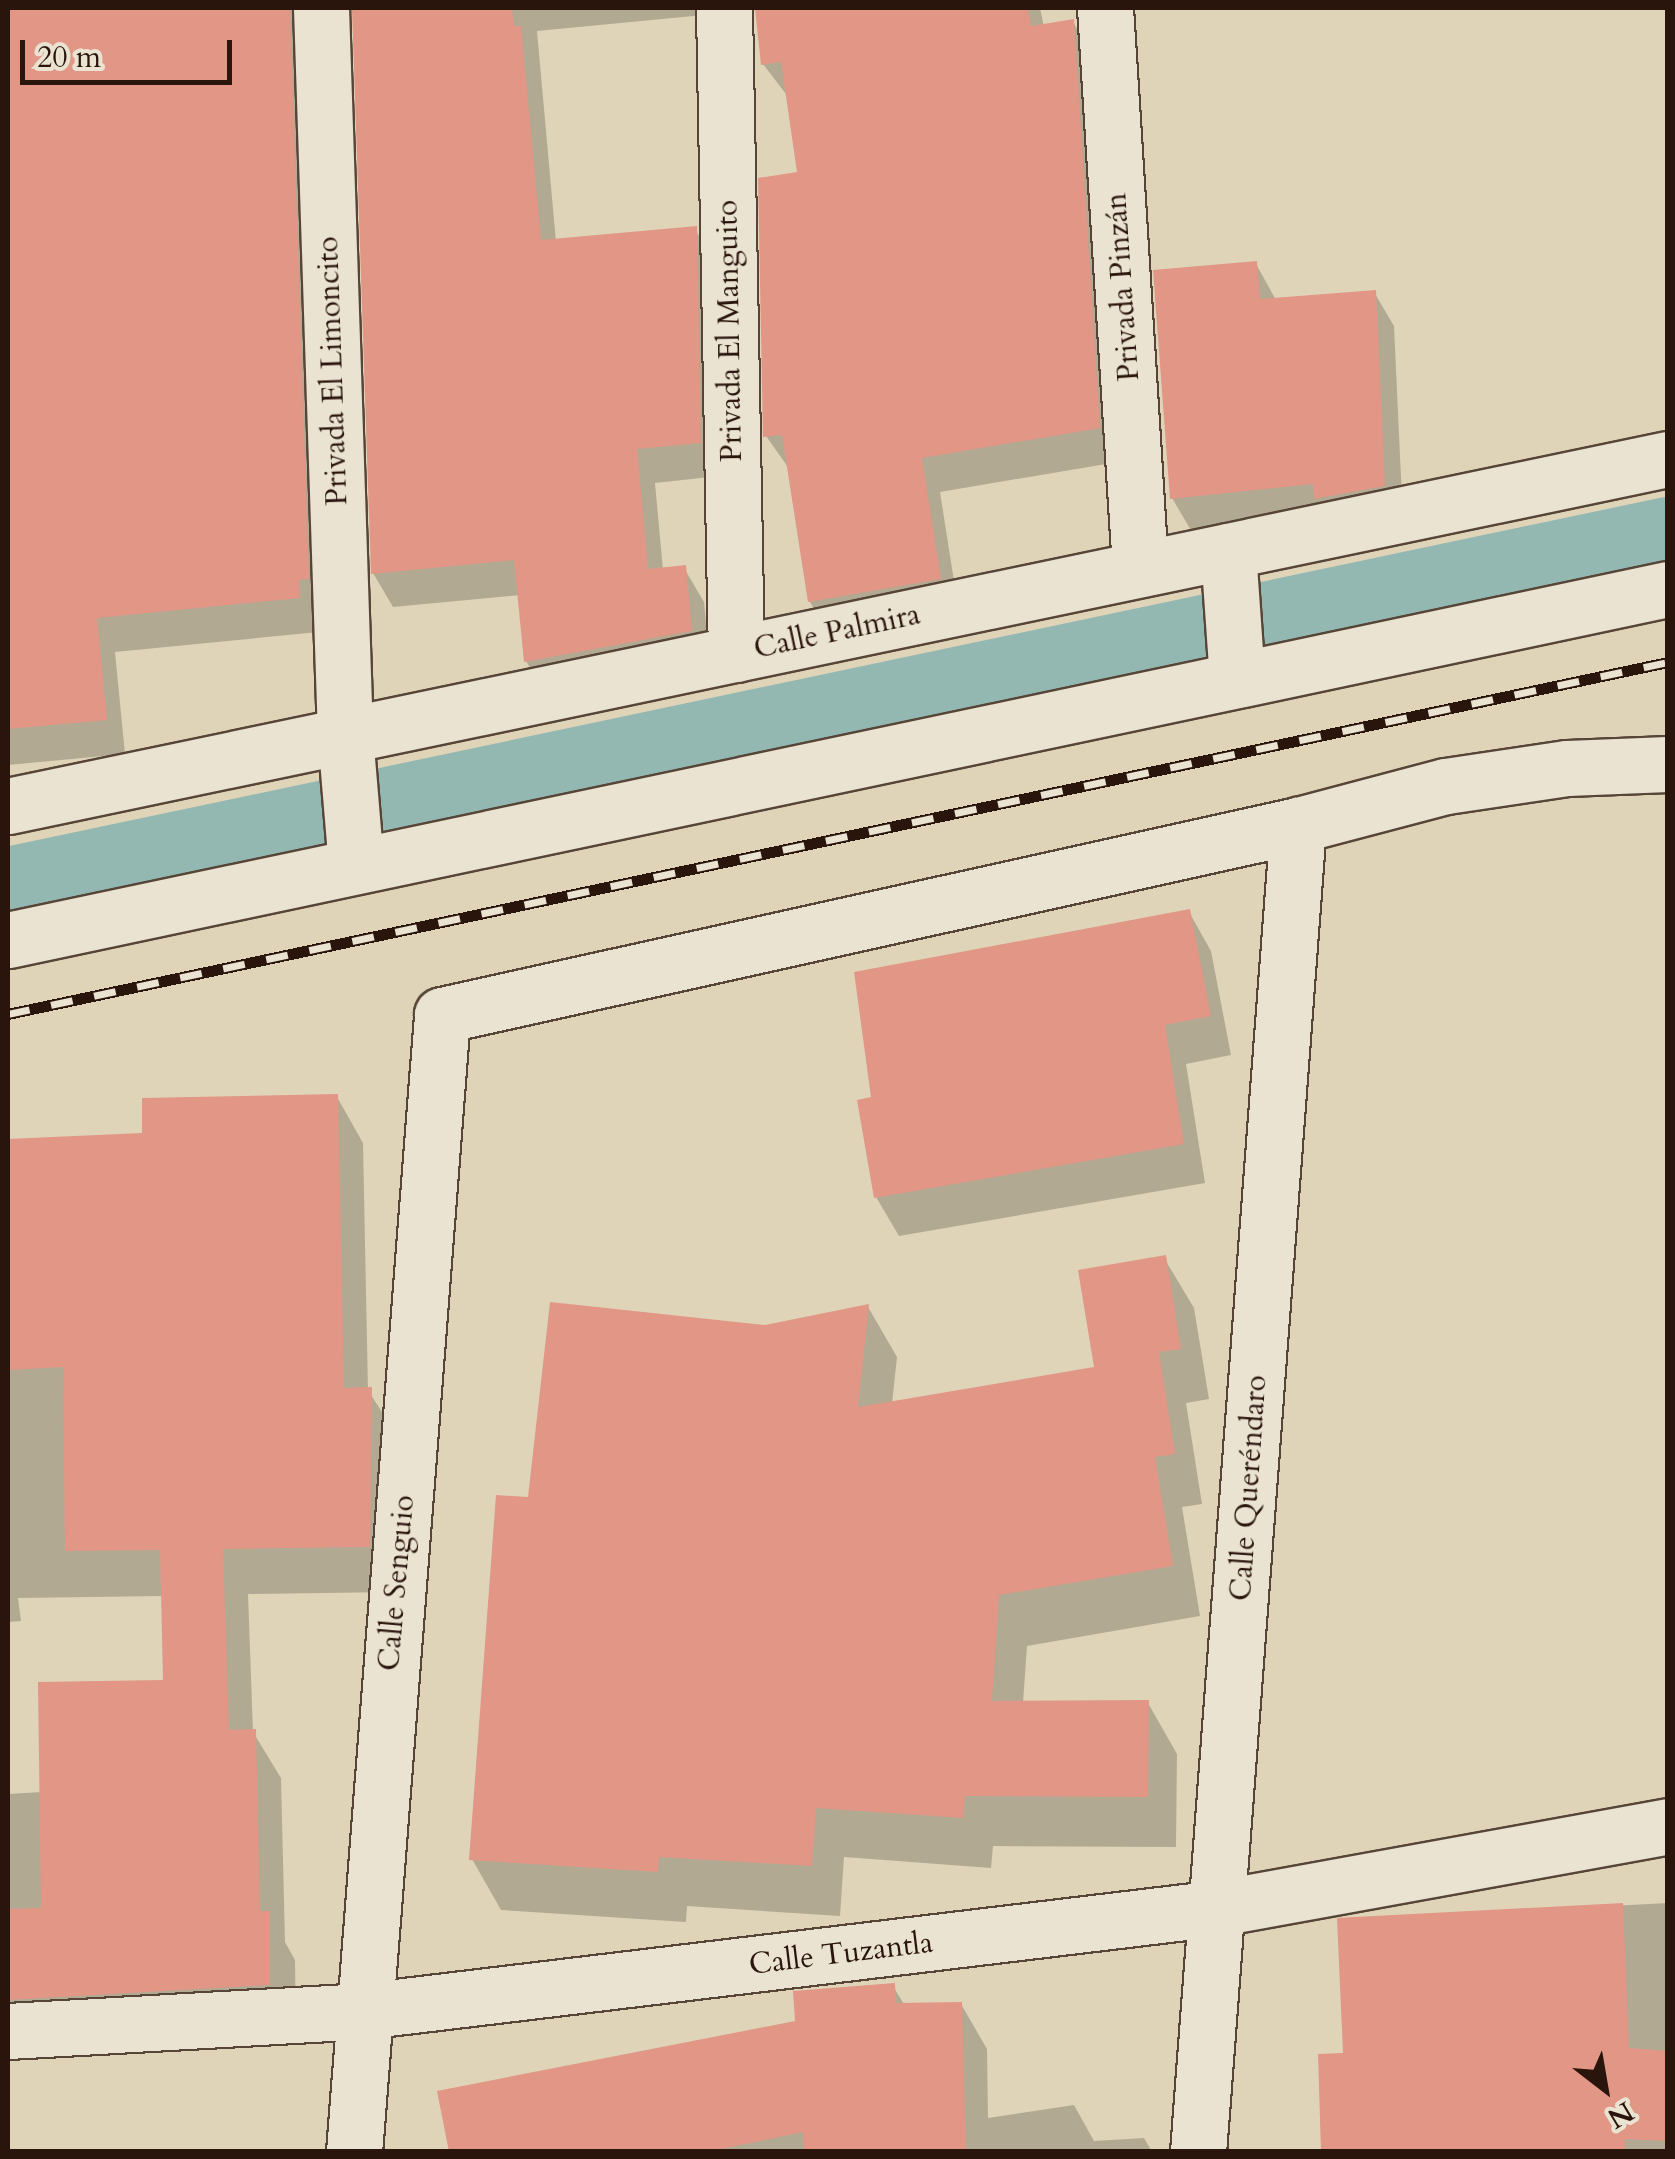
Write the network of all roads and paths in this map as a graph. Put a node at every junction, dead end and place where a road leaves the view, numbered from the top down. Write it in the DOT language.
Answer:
graph roads {
  1 [pos="321,8"];
  2 [pos="724,8"];
  3 [pos="1105,8"];
  4 [pos="1668,459"];
  5 [pos="1229,555"];
  6 [pos="1140,567"];
  7 [pos="1668,589"];
  8 [pos="736,654"];
  9 [pos="1237,677"];
  10 [pos="345,739"];
  11 [pos="1668,764"];
  12 [pos="8,806"];
  13 [pos="1298,825"];
  14 [pos="356,861"];
  15 [pos="8,940"];
  16 [pos="1668,1826"];
  17 [pos="1218,1908"];
  18 [pos="363,2012"];
  19 [pos="8,2031"];
  20 [pos="354,2152"];
  21 [pos="1198,2152"];
  1 -- 10 [label="street, Privada El Limoncito"];
  2 -- 8 [label="street, Privada El Manguito"];
  3 -- 6 [label="street, Privada Pinzán"];
  4 -- 5 [label="street, Calle Palmira"];
  5 -- 6 [label="street, Calle Palmira"];
  5 -- 9 [label="street"];
  6 -- 8 [label="street, Calle Palmira"];
  7 -- 9 [label="street"];
  8 -- 10 [label="street, Calle Palmira"];
  9 -- 14 [label="street"];
  10 -- 12 [label="street, Calle Palmira"];
  10 -- 14 [label="street, Privada El Limoncito"];
  11 -- 13 [label="street"];
  13 -- 17 [label="street, Calle Queréndaro"];
  13 -- 18 [label="street, Calle Senguio"];
  14 -- 15 [label="street"];
  16 -- 17 [label="street, Calle Tuzantla"];
  17 -- 18 [label="street, Calle Tuzantla"];
  17 -- 21 [label="street, Calle Queréndaro"];
  18 -- 19 [label="street, Calle Tuzantla"];
  18 -- 20 [label="street, Calle Senguio"];
}
